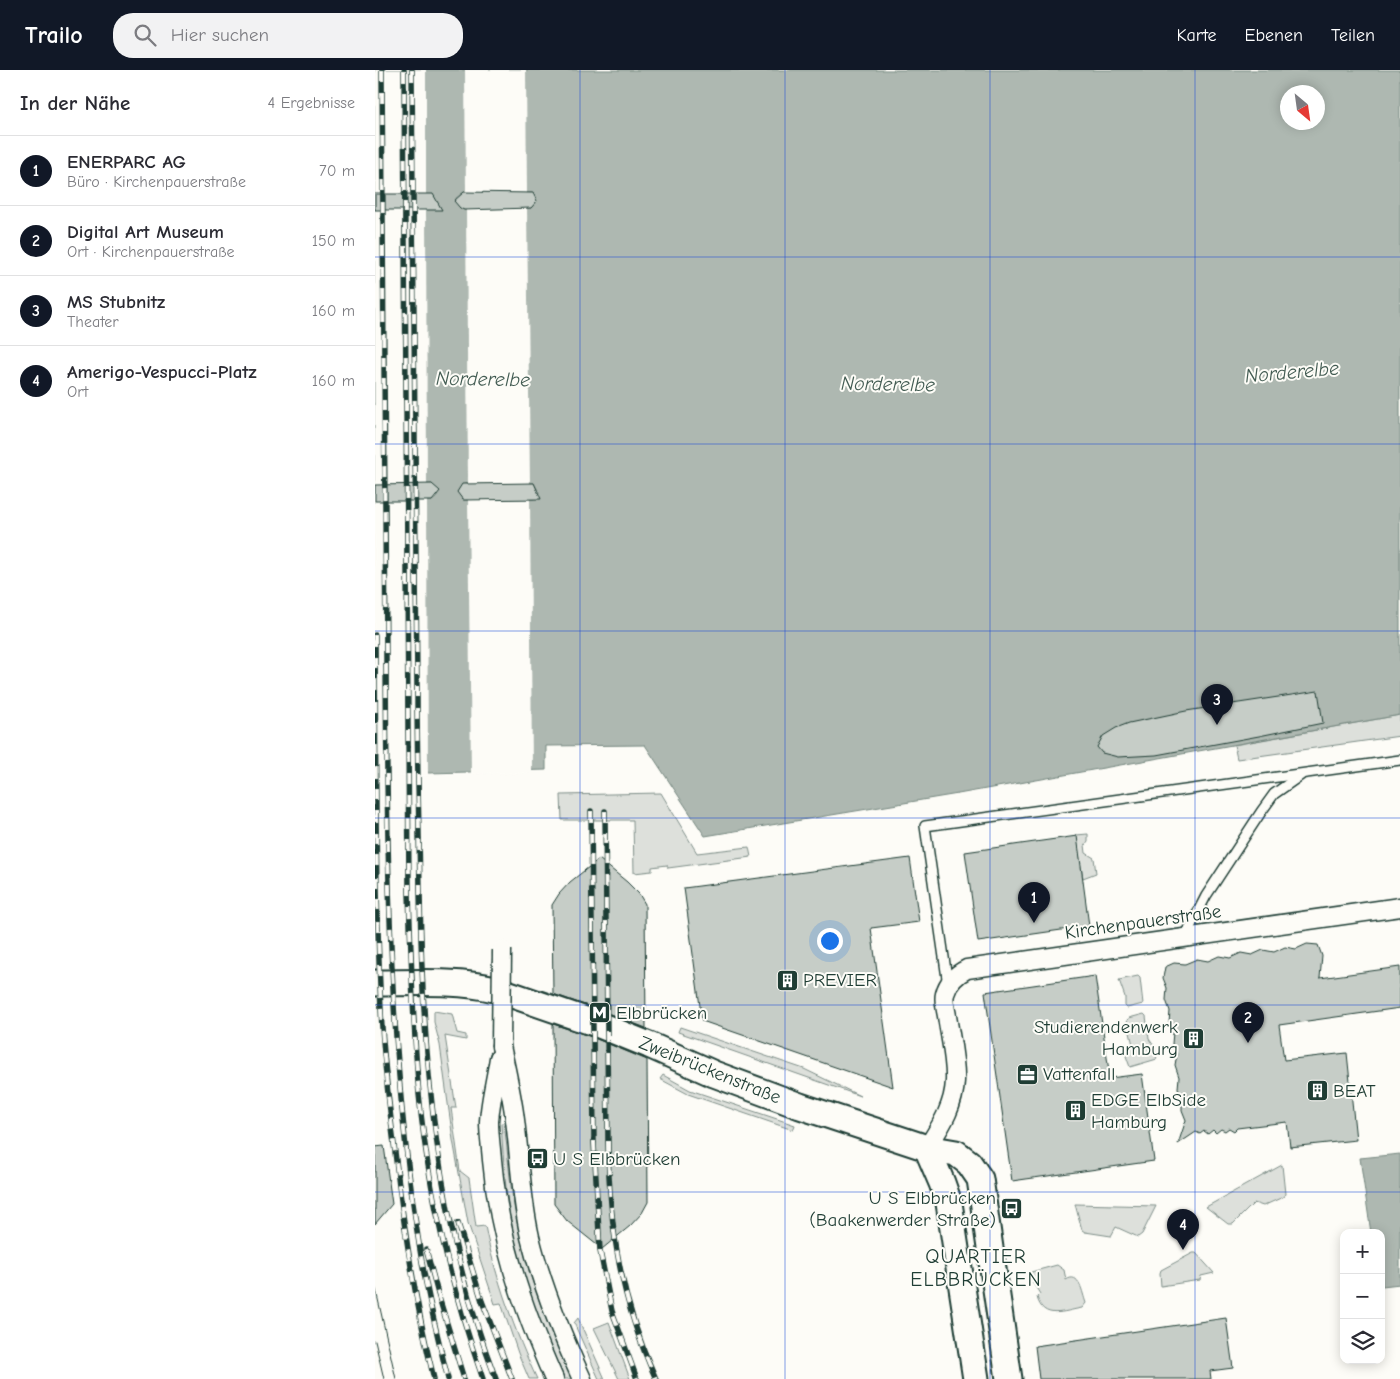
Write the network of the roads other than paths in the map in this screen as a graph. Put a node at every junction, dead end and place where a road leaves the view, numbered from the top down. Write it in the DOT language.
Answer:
graph roads {
  1 [pos="1400,760"];
  2 [pos="1303,773"];
  3 [pos="1400,907"];
  4 [pos="1185,937"];
  5 [pos="501,950"];
  6 [pos="375,983"];
  7 [pos="948,986"];
  8 [pos="501,1046"];
  9 [pos="927,1148"];
  10 [pos="554,1379"];
  11 [pos="582,1379"];
  12 [pos="976,1379"];
  13 [pos="1009,1379"];
  1 -- 2 [label="lane"];
  2 -- 4 [label="lane"];
  2 -- 7 [label="lane"];
  3 -- 4 [label="street, Kirchenpauerstraße"];
  4 -- 7 [label="street, Kirchenpauerstraße"];
  5 -- 8 [label="street, bridge"];
  6 -- 9 [label="main road, Zweibrückenstraße"];
  7 -- 9 [label="street"];
  8 -- 10 [label="street"];
  8 -- 11 [label="street"];
  9 -- 12 [label="main road"];
  9 -- 13 [label="main road, Zweibrückenstraße"];
}
